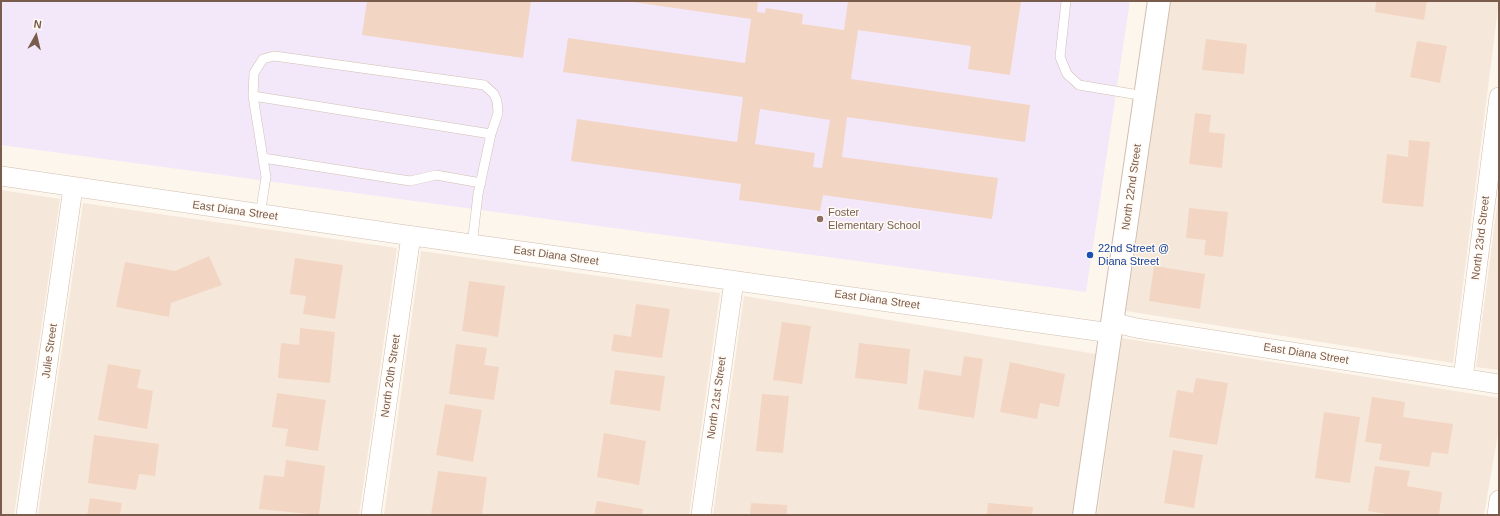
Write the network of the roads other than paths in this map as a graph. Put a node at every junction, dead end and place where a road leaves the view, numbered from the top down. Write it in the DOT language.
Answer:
graph roads {
  1 [pos="1066,1"];
  2 [pos="1159,1"];
  3 [pos="253,96"];
  4 [pos="1145,96"];
  5 [pos="1499,97"];
  6 [pos="491,134"];
  7 [pos="263,158"];
  8 [pos="1,176"];
  9 [pos="481,183"];
  10 [pos="74,188"];
  11 [pos="260,215"];
  12 [pos="411,236"];
  13 [pos="472,245"];
  14 [pos="734,281"];
  15 [pos="1112,328"];
  16 [pos="1463,378"];
  17 [pos="1499,384"];
  18 [pos="1499,500"];
  19 [pos="26,515"];
  20 [pos="371,515"];
  21 [pos="701,515"];
  22 [pos="1084,515"];
  23 [pos="1496,515"];
  1 -- 4 [label="lane"];
  2 -- 4 [label="street, North 22nd Street"];
  3 -- 6 [label="lane"];
  3 -- 6 [label="lane"];
  3 -- 7 [label="lane"];
  4 -- 15 [label="street, North 22nd Street"];
  5 -- 16 [label="street, North 23rd Street"];
  6 -- 9 [label="lane"];
  7 -- 9 [label="lane"];
  7 -- 11 [label="lane"];
  8 -- 10 [label="street, East Diana Street"];
  9 -- 13 [label="lane"];
  10 -- 11 [label="street, East Diana Street"];
  10 -- 19 [label="street, Julie Street"];
  11 -- 12 [label="street, East Diana Street"];
  12 -- 13 [label="street, East Diana Street"];
  12 -- 20 [label="street, North 20th Street"];
  13 -- 14 [label="street, East Diana Street"];
  14 -- 15 [label="street, East Diana Street"];
  14 -- 21 [label="street, North 21st Street"];
  15 -- 16 [label="street, East Diana Street"];
  15 -- 22 [label="street, North 22nd Street"];
  16 -- 17 [label="street, East Diana Street"];
  18 -- 23 [label="street"];
}
